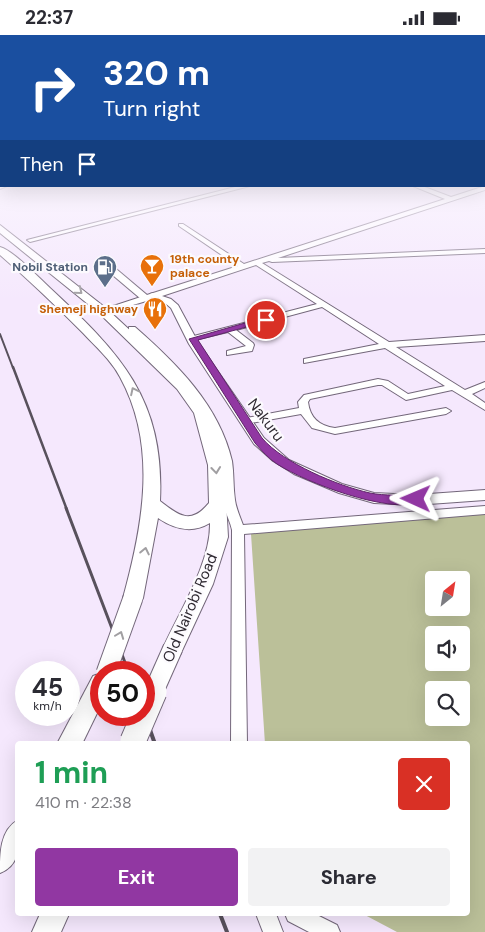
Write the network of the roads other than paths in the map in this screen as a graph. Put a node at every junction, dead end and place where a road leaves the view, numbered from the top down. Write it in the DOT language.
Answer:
graph roads {
  1 [pos="119,218"];
  2 [pos="392,218"];
  3 [pos="181,225"];
  4 [pos="0,228"];
  5 [pos="6,239"];
  6 [pos="30,240"];
  7 [pos="0,250"];
  8 [pos="485,251"];
  9 [pos="258,261"];
  10 [pos="242,266"];
  11 [pos="112,270"];
  12 [pos="149,297"];
  13 [pos="321,305"];
  14 [pos="103,311"];
  15 [pos="132,329"];
  16 [pos="229,329"];
  17 [pos="485,338"];
  18 [pos="193,339"];
  19 [pos="386,345"];
  20 [pos="230,353"];
  21 [pos="307,361"];
  22 [pos="485,385"];
  23 [pos="454,387"];
  24 [pos="465,394"];
  25 [pos="485,407"];
  26 [pos="304,410"];
  27 [pos="446,411"];
  28 [pos="245,421"];
  29 [pos="485,495"];
  30 [pos="151,503"];
  31 [pos="217,505"];
  32 [pos="485,510"];
  33 [pos="238,530"];
  34 [pos="110,661"];
  35 [pos="90,705"];
  36 [pos="72,741"];
  37 [pos="134,741"];
  38 [pos="239,741"];
  39 [pos="15,838"];
  40 [pos="0,860"];
  41 [pos="54,916"];
  42 [pos="267,916"];
  43 [pos="299,916"];
  44 [pos="46,932"];
  45 [pos="273,932"];
  46 [pos="330,932"];
  1 -- 6 [label="street"];
  2 -- 9 [label="street"];
  3 -- 10 [label="street"];
  4 -- 5 [label="highway, Old Nairobi Road"];
  5 -- 14 [label="highway, Old Nairobi Road, one-way"];
  30 -- 7 [label="highway, one-way"];
  8 -- 9 [label="street"];
  9 -- 10 [label="street"];
  9 -- 13 [label="street"];
  10 -- 12 [label="street"];
  11 -- 12 [label="street"];
  12 -- 14 [label="main road"];
  12 -- 18 [label="main road, Nakuru"];
  13 -- 16 [label="street"];
  13 -- 19 [label="street"];
  14 -- 31 [label="highway, Old Nairobi Road, one-way"];
  15 -- 33 [label="street"];
  16 -- 18 [label="street"];
  16 -- 20 [label="street"];
  17 -- 19 [label="street"];
  18 -- 28 [label="main road, Nakuru"];
  19 -- 21 [label="street"];
  19 -- 23 [label="street"];
  22 -- 24 [label="street"];
  23 -- 24 [label="street"];
  23 -- 26 [label="street"];
  24 -- 25 [label="street"];
  26 -- 27 [label="street"];
  26 -- 28 [label="street"];
  28 -- 29 [label="main road, Nakuru"];
  30 -- 31 [label="highway"];
  34 -- 30 [label="highway, one-way, bridge"];
  31 -- 37 [label="highway, Old Nairobi Road, bridge"];
  32 -- 33 [label="street"];
  33 -- 38 [label="street"];
  35 -- 36 [label="highway"];
  39 -- 40 [label="highway"];
  41 -- 44 [label="highway"];
  42 -- 45 [label="street"];
  43 -- 46 [label="street"];
}
